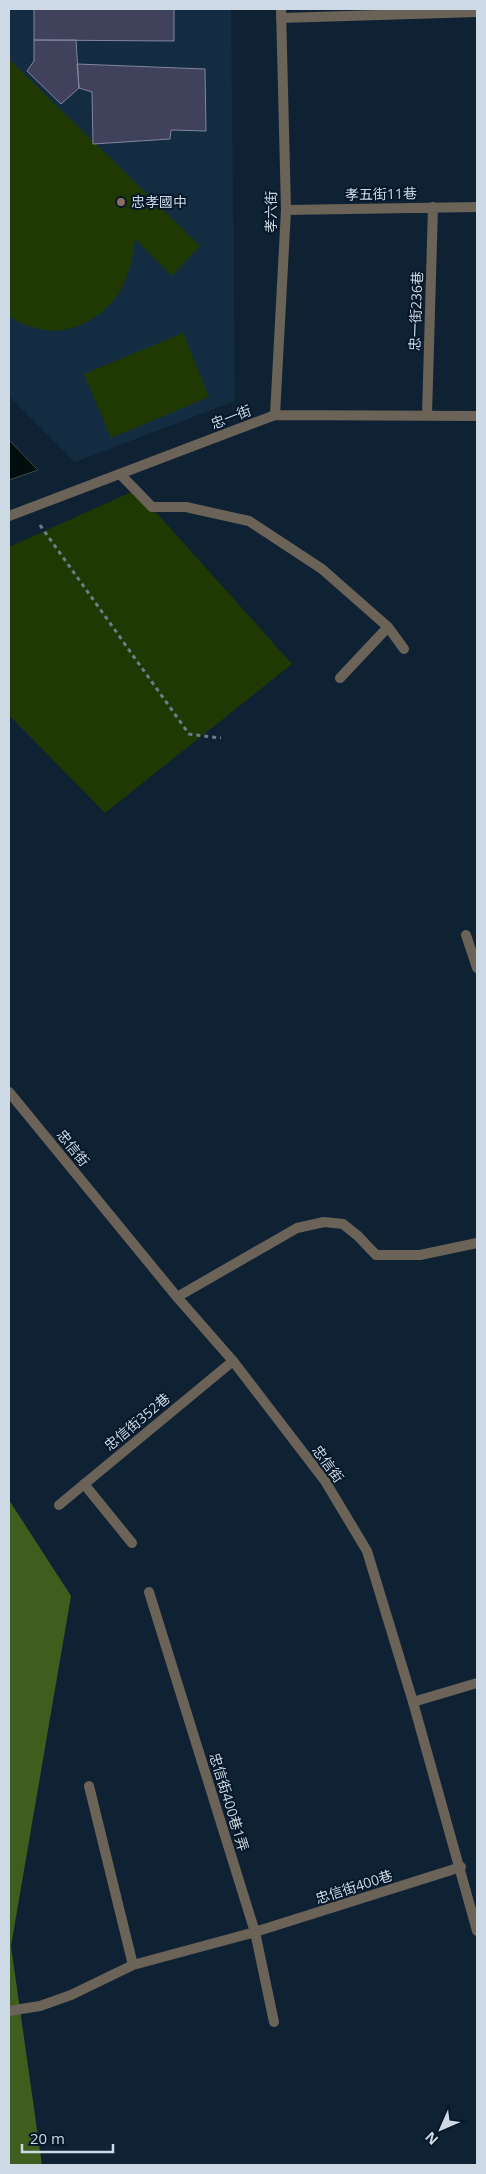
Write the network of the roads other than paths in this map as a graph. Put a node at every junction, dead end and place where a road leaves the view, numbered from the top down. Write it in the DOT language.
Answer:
graph roads {
  1 [pos="477,12"];
  2 [pos="281,13"];
  3 [pos="433,206"];
  4 [pos="477,207"];
  5 [pos="286,210"];
  6 [pos="275,415"];
  7 [pos="427,415"];
  8 [pos="477,416"];
  9 [pos="120,474"];
  10 [pos="9,516"];
  11 [pos="388,628"];
  12 [pos="404,649"];
  13 [pos="340,678"];
  14 [pos="466,936"];
  15 [pos="477,968"];
  16 [pos="9,1092"];
  17 [pos="477,1243"];
  18 [pos="176,1297"];
  19 [pos="233,1361"];
  20 [pos="84,1484"];
  21 [pos="59,1505"];
  22 [pos="132,1543"];
  23 [pos="149,1592"];
  24 [pos="477,1683"];
  25 [pos="413,1702"];
  26 [pos="89,1786"];
  27 [pos="460,1867"];
  28 [pos="477,1931"];
  29 [pos="255,1932"];
  30 [pos="133,1965"];
  31 [pos="9,2012"];
  32 [pos="274,2022"];
  1 -- 2 [label="street"];
  2 -- 5 [label="street, 孝六街"];
  3 -- 4 [label="street, 孝五街11巷"];
  3 -- 5 [label="street, 孝五街11巷"];
  3 -- 7 [label="street, 忠一街236巷"];
  5 -- 6 [label="street, 孝六街"];
  6 -- 7 [label="street, 忠一街"];
  6 -- 9 [label="street, 忠一街"];
  7 -- 8 [label="street, 忠一街"];
  9 -- 10 [label="street, 忠一街"];
  9 -- 11 [label="street"];
  11 -- 12 [label="street"];
  11 -- 13 [label="street"];
  14 -- 15 [label="street"];
  16 -- 18 [label="street, 忠信街"];
  17 -- 18 [label="street"];
  18 -- 19 [label="street, 忠信街"];
  19 -- 20 [label="street, 忠信街352巷"];
  19 -- 25 [label="street, 忠信街"];
  20 -- 21 [label="street, 忠信街352巷"];
  20 -- 22 [label="street"];
  23 -- 29 [label="street, 忠信街400巷1弄"];
  24 -- 25 [label="street"];
  25 -- 27 [label="street, 忠信街"];
  26 -- 30 [label="street"];
  27 -- 28 [label="street, 忠信街"];
  27 -- 29 [label="street, 忠信街400巷"];
  29 -- 30 [label="street, 忠信街400巷"];
  29 -- 32 [label="street, 忠信街400巷1弄"];
  30 -- 31 [label="street, 忠信街400巷"];
}
